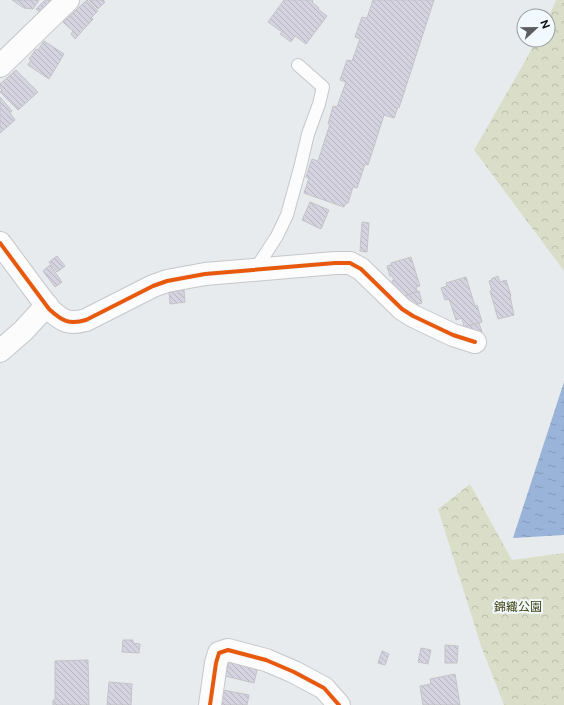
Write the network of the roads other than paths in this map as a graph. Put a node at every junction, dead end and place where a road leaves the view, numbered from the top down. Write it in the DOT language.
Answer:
graph roads {
  1 [pos="68,0"];
  2 [pos="298,65"];
  3 [pos="0,66"];
  4 [pos="0,243"];
  5 [pos="255,270"];
  6 [pos="47,305"];
  7 [pos="475,342"];
  8 [pos="0,351"];
  9 [pos="210,705"];
  10 [pos="340,705"];
  1 -- 3 [label="street"];
  2 -- 5 [label="lane"];
  4 -- 6 [label="street"];
  5 -- 6 [label="street"];
  5 -- 7 [label="street"];
  6 -- 8 [label="street"];
  9 -- 10 [label="street"];
}
